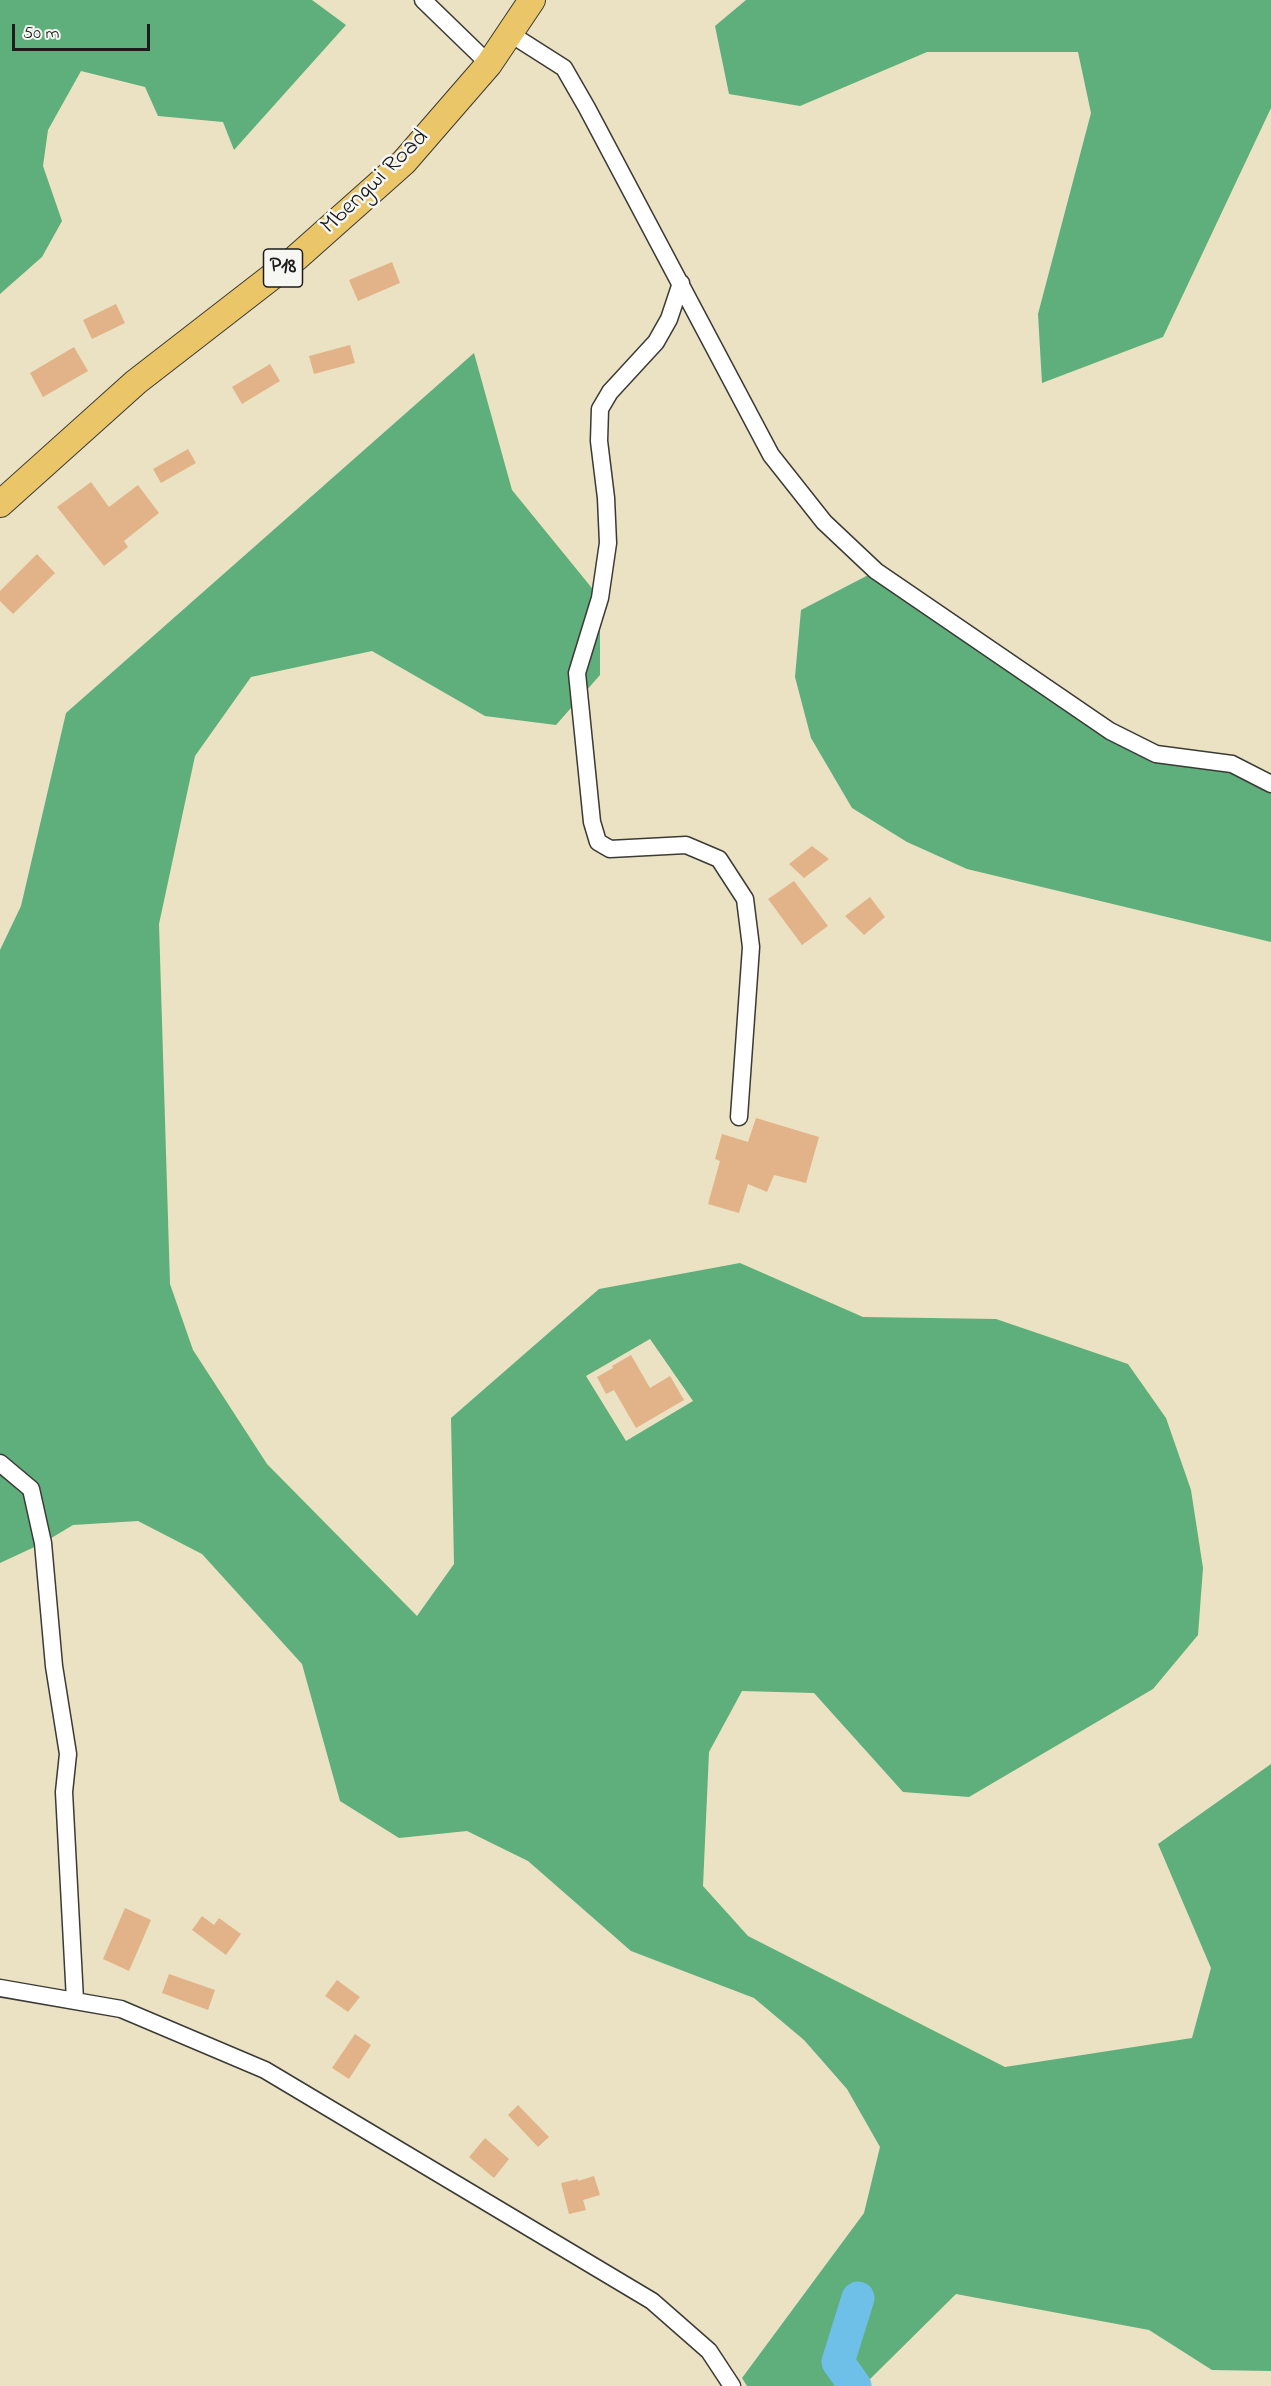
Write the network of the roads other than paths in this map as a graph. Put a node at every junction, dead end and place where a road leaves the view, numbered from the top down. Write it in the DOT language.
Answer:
graph roads {
  1 [pos="423,0"];
  2 [pos="532,0"];
  3 [pos="509,33"];
  4 [pos="489,64"];
  5 [pos="681,283"];
  6 [pos="0,504"];
  7 [pos="1271,784"];
  8 [pos="739,1118"];
  9 [pos="0,1463"];
  10 [pos="0,1988"];
  11 [pos="75,2000"];
  12 [pos="732,2386"];
  1 -- 4 [label="street"];
  2 -- 3 [label="main road, Mbengwi Road / P18"];
  3 -- 4 [label="main road, Mbengwi Road / P18"];
  3 -- 5 [label="street"];
  4 -- 6 [label="main road, Mbengwi Road / P18"];
  5 -- 7 [label="street"];
  5 -- 8 [label="street"];
  9 -- 11 [label="street"];
  10 -- 11 [label="street"];
  11 -- 12 [label="street"];
}
